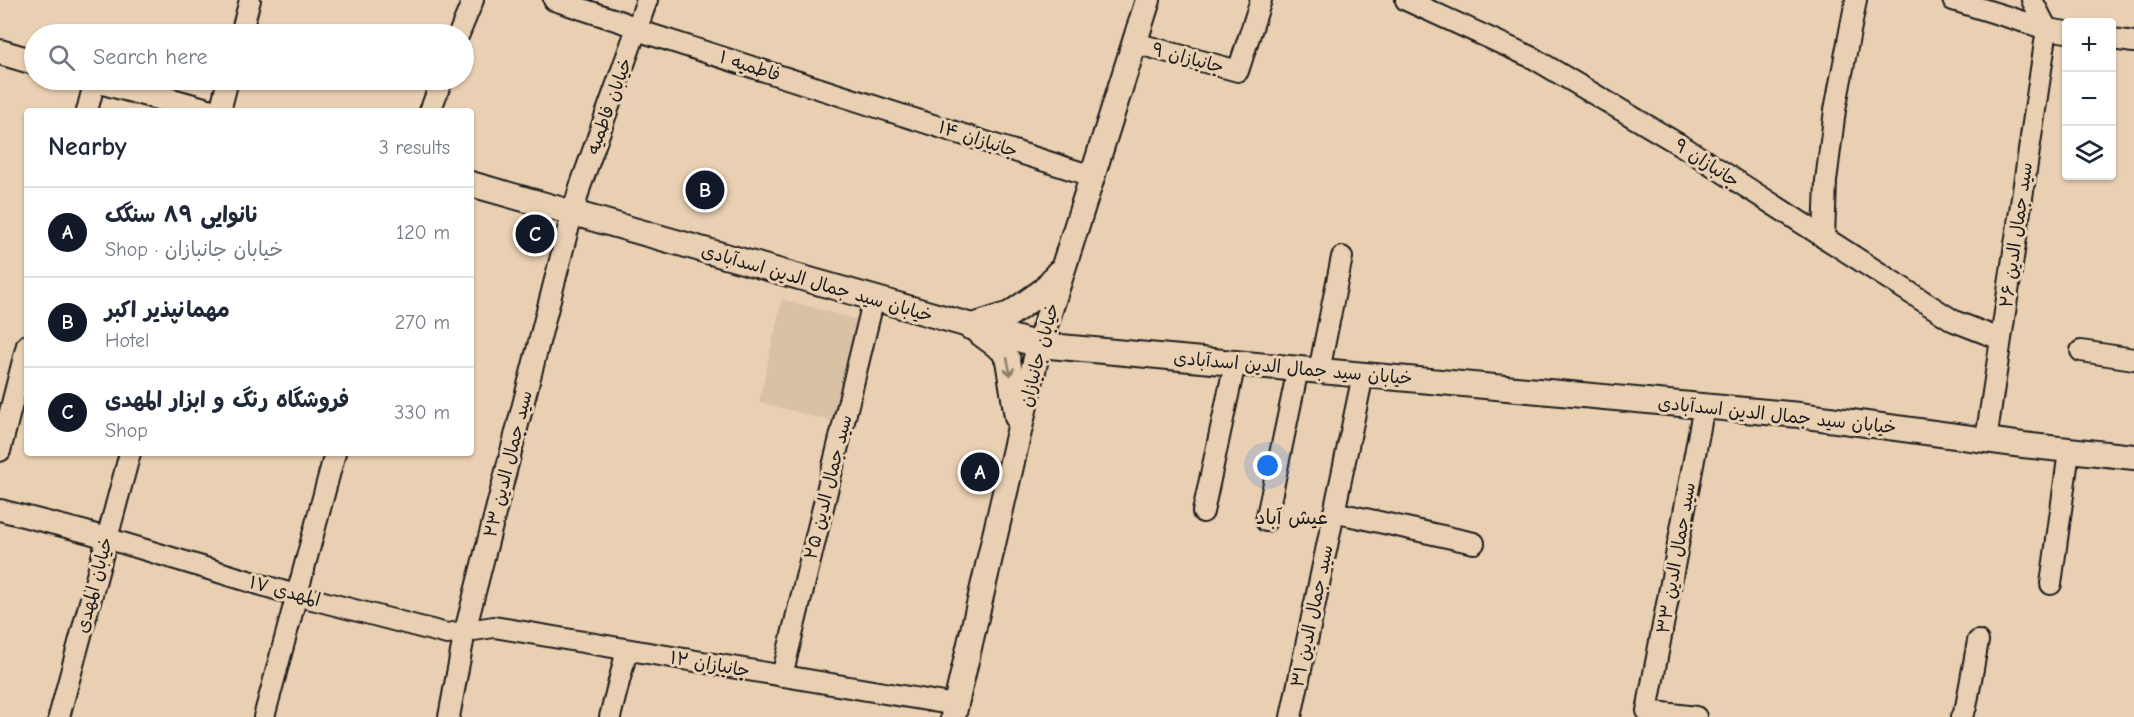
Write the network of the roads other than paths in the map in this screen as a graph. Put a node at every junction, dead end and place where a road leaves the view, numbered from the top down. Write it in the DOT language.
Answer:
graph roads {
  1 [pos="250,0"];
  2 [pos="473,0"];
  3 [pos="554,0"];
  4 [pos="646,0"];
  5 [pos="1148,0"];
  6 [pos="1261,0"];
  7 [pos="1406,0"];
  8 [pos="1856,0"];
  9 [pos="1953,0"];
  10 [pos="2032,0"];
  11 [pos="244,24"];
  12 [pos="463,24"];
  13 [pos="636,29"];
  14 [pos="2047,29"];
  15 [pos="2062,31"];
  16 [pos="2116,40"];
  17 [pos="2134,42"];
  18 [pos="1134,43"];
  19 [pos="0,52"];
  20 [pos="24,59"];
  21 [pos="92,90"];
  22 [pos="131,90"];
  23 [pos="225,90"];
  24 [pos="438,90"];
  25 [pos="864,103"];
  26 [pos="88,108"];
  27 [pos="197,108"];
  28 [pos="221,108"];
  29 [pos="431,108"];
  30 [pos="1092,176"];
  31 [pos="474,185"];
  32 [pos="573,213"];
  33 [pos="1824,238"];
  34 [pos="1342,257"];
  35 [pos="1064,267"];
  36 [pos="874,298"];
  37 [pos="970,327"];
  38 [pos="2000,339"];
  39 [pos="1039,345"];
  40 [pos="2081,351"];
  41 [pos="24,357"];
  42 [pos="2134,358"];
  43 [pos="1235,363"];
  44 [pos="1309,370"];
  45 [pos="1364,375"];
  46 [pos="1704,406"];
  47 [pos="1019,431"];
  48 [pos="1986,440"];
  49 [pos="0,451"];
  50 [pos="2069,451"];
  51 [pos="129,456"];
  52 [pos="334,456"];
  53 [pos="2134,457"];
  54 [pos="0,510"];
  55 [pos="1203,512"];
  56 [pos="1334,512"];
  57 [pos="1266,521"];
  58 [pos="107,539"];
  59 [pos="1474,543"];
  60 [pos="2051,584"];
  61 [pos="297,595"];
  62 [pos="465,631"];
  63 [pos="1978,641"];
  64 [pos="627,650"];
  65 [pos="782,676"];
  66 [pos="955,711"];
  67 [pos="59,717"];
  68 [pos="264,717"];
  69 [pos="449,717"];
  70 [pos="610,717"];
  71 [pos="1291,717"];
  72 [pos="1696,717"];
  73 [pos="1961,717"];
  1 -- 11 [label="street"];
  2 -- 12 [label="street"];
  3 -- 13 [label="street, فاطمیه ۱"];
  4 -- 13 [label="street, خیابان فاطمیه"];
  5 -- 18 [label="main road, خیابان جانبازان"];
  6 -- 18 [label="street, جانبازان ۹"];
  7 -- 33 [label="street, جانبازان ۹"];
  8 -- 33 [label="street"];
  9 -- 14 [label="street"];
  10 -- 14 [label="street"];
  13 -- 25 [label="street, فاطمیه ۱"];
  13 -- 32 [label="street, خیابان فاطمیه"];
  14 -- 15 [label="street"];
  14 -- 38 [label="street, سید جمال الدین ۲۶"];
  16 -- 17 [label="street"];
  18 -- 30 [label="main road, خیابان جانبازان"];
  19 -- 20 [label="main road"];
  21 -- 26 [label="street"];
  22 -- 27 [label="main road"];
  23 -- 28 [label="street"];
  24 -- 29 [label="street"];
  25 -- 30 [label="street, جانبازان ۱۴"];
  30 -- 35 [label="main road, خیابان جانبازان"];
  31 -- 32 [label="main road, خیابان سید جمال الدین اسدآبادی"];
  32 -- 36 [label="main road, خیابان سید جمال الدین اسدآبادی"];
  32 -- 62 [label="street, سید جمال الدین ۲۳"];
  33 -- 38 [label="street, جانبازان ۹"];
  34 -- 44 [label="street"];
  35 -- 37 [label="main road"];
  35 -- 39 [label="main road, خیابان جانبازان"];
  36 -- 37 [label="main road, خیابان سید جمال الدین اسدآبادی"];
  36 -- 65 [label="street, سید جمال الدین ۲۵"];
  37 -- 39 [label="main road, خیابان سید جمال الدین اسدآبادی"];
  37 -- 47 [label="main road, one-way"];
  38 -- 48 [label="street, سید جمال الدین ۲۶"];
  39 -- 43 [label="main road, خیابان سید جمال الدین اسدآبادی"];
  39 -- 47 [label="main road, خیابان جانبازان"];
  40 -- 42 [label="street"];
  41 -- 49 [label="street"];
  43 -- 44 [label="main road, خیابان سید جمال الدین اسدآبادی"];
  43 -- 55 [label="street"];
  44 -- 45 [label="main road, خیابان سید جمال الدین اسدآبادی"];
  44 -- 57 [label="street"];
  45 -- 46 [label="main road, خیابان سید جمال الدین اسدآبادی"];
  45 -- 56 [label="street, سید جمال الدین ۳۱"];
  46 -- 48 [label="main road, خیابان سید جمال الدین اسدآبادی"];
  46 -- 72 [label="street, سید جمال الدین ۳۳"];
  47 -- 66 [label="main road, خیابان جانبازان"];
  48 -- 50 [label="main road, خیابان سید جمال الدین اسدآبادی"];
  50 -- 53 [label="main road, خیابان سید جمال الدین اسدآبادی"];
  50 -- 60 [label="street"];
  51 -- 58 [label="street, خیابان المهدی"];
  52 -- 61 [label="street"];
  54 -- 58 [label="street, المهدی ۱۷"];
  56 -- 59 [label="street"];
  56 -- 71 [label="street, سید جمال الدین ۳۱"];
  58 -- 61 [label="street, المهدی ۱۷"];
  58 -- 67 [label="street, خیابان المهدی"];
  61 -- 62 [label="street, المهدی ۱۷"];
  61 -- 68 [label="street"];
  62 -- 64 [label="street, جانبازان ۱۲"];
  62 -- 69 [label="street, سید جمال الدین ۲۳"];
  63 -- 73 [label="street"];
  64 -- 65 [label="street, جانبازان ۱۲"];
  64 -- 70 [label="street"];
  65 -- 66 [label="street, جانبازان ۱۲"];
}
